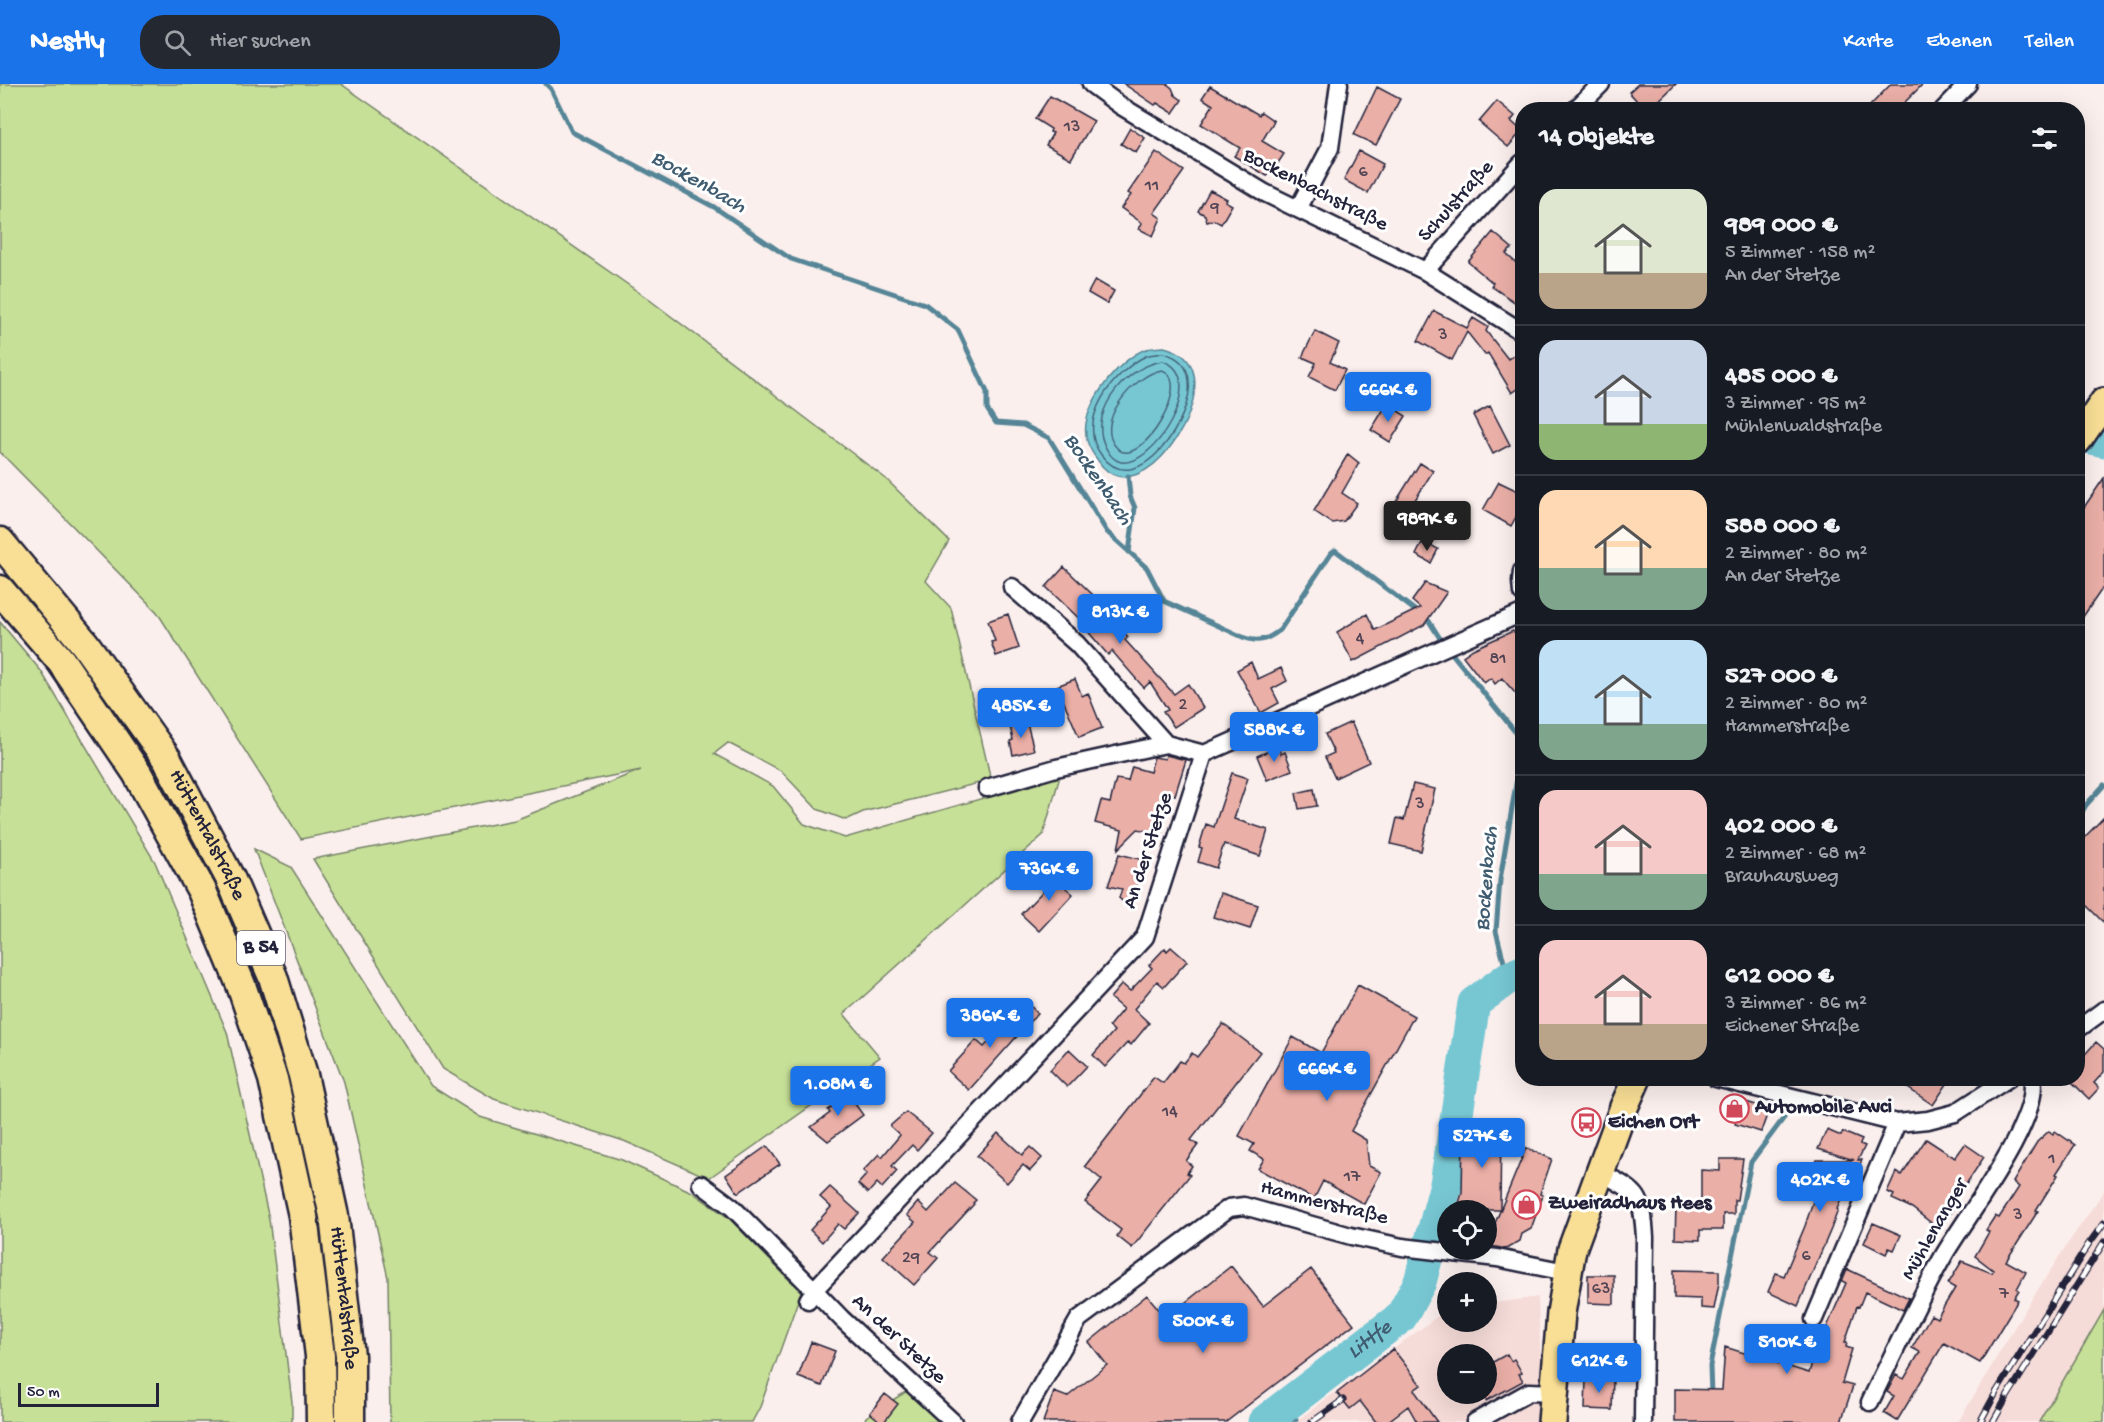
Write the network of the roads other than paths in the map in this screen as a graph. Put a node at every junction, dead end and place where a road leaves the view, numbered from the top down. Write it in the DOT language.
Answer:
graph roads {
  1 [pos="1091,84"];
  2 [pos="1339,84"];
  3 [pos="1601,84"];
  4 [pos="1968,84"];
  5 [pos="1583,102"];
  6 [pos="1951,102"];
  7 [pos="1515,171"];
  8 [pos="1298,209"];
  9 [pos="1425,271"];
  10 [pos="1515,328"];
  11 [pos="2103,403"];
  12 [pos="2085,430"];
  13 [pos="0,542"];
  14 [pos="1012,587"];
  15 [pos="0,590"];
  16 [pos="1515,616"];
  17 [pos="1166,744"];
  18 [pos="1204,754"];
  19 [pos="987,788"];
  20 [pos="2104,1010"];
  21 [pos="2085,1024"];
  22 [pos="1633,1086"];
  23 [pos="1747,1086"];
  24 [pos="1997,1086"];
  25 [pos="2034,1086"];
  26 [pos="1897,1124"];
  27 [pos="1600,1172"];
  28 [pos="701,1184"];
  29 [pos="1566,1272"];
  30 [pos="811,1295"];
  31 [pos="1814,1319"];
  32 [pos="1554,1393"];
  33 [pos="1870,1402"];
  34 [pos="321,1422"];
  35 [pos="350,1422"];
  36 [pos="953,1422"];
  37 [pos="1020,1422"];
  38 [pos="1475,1422"];
  39 [pos="1552,1422"];
  40 [pos="1643,1422"];
  1 -- 8 [label="street, Bockenbachstraße"];
  2 -- 8 [label="street"];
  3 -- 5 [label="street"];
  4 -- 6 [label="street"];
  7 -- 9 [label="street, Schulstraße"];
  8 -- 9 [label="street, Bockenbachstraße"];
  9 -- 10 [label="street, Bockenbachstraße"];
  11 -- 12 [label="main road"];
  13 -- 35 [label="highway, Hüttentalstraße / B 54"];
  14 -- 17 [label="street"];
  15 -- 34 [label="highway, Hüttentalstraße / B 54"];
  16 -- 18 [label="street"];
  17 -- 18 [label="street"];
  17 -- 19 [label="street"];
  18 -- 30 [label="street, An der Stetze"];
  20 -- 21 [label="street"];
  22 -- 27 [label="main road"];
  23 -- 26 [label="street"];
  24 -- 26 [label="street"];
  25 -- 33 [label="street, Mühlenanger"];
  26 -- 31 [label="street"];
  27 -- 29 [label="main road"];
  27 -- 40 [label="street"];
  28 -- 30 [label="street, An der Stetze"];
  29 -- 32 [label="main road"];
  29 -- 37 [label="street, Hammerstraße"];
  30 -- 36 [label="street, An der Stetze"];
  32 -- 38 [label="street"];
  32 -- 39 [label="main road"];
}
